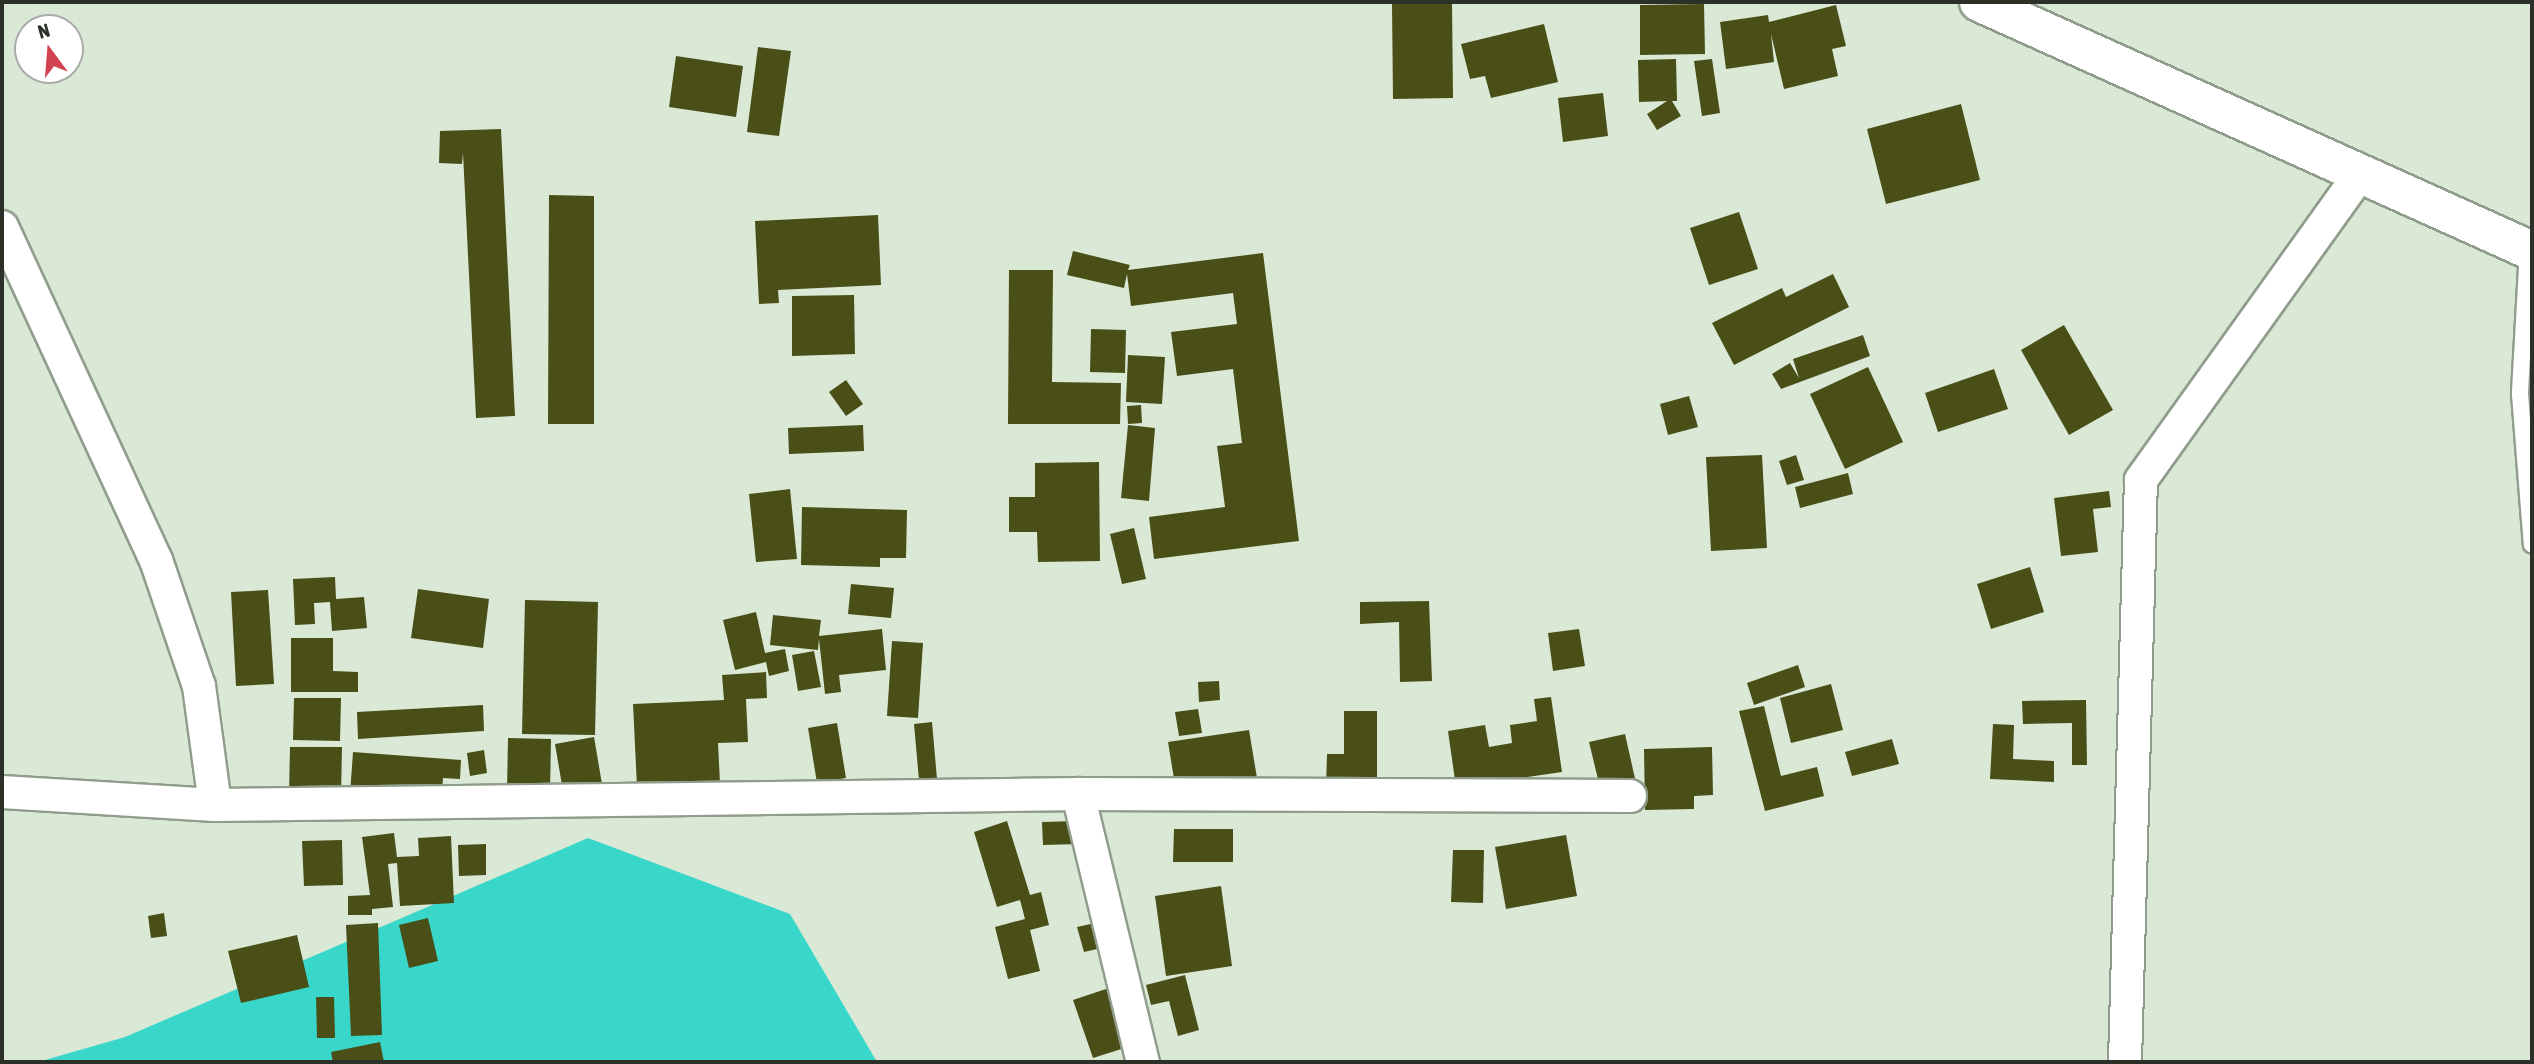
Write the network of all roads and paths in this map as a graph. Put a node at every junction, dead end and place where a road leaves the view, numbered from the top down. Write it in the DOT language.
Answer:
graph roads {
  1 [pos="1979,2"];
  2 [pos="2361,173"];
  3 [pos="2,227"];
  4 [pos="2530,250"];
  5 [pos="2532,545"];
  6 [pos="2,792"];
  7 [pos="1078,794"];
  8 [pos="1630,796"];
  9 [pos="215,804"];
  10 [pos="1143,1062"];
  11 [pos="2125,1062"];
  1 -- 2 [label="main road"];
  2 -- 4 [label="main road"];
  2 -- 11 [label="street"];
  3 -- 9 [label="street"];
  4 -- 5 [label="lane"];
  6 -- 9 [label="street"];
  7 -- 8 [label="street"];
  7 -- 9 [label="street"];
  7 -- 10 [label="street"];
}
